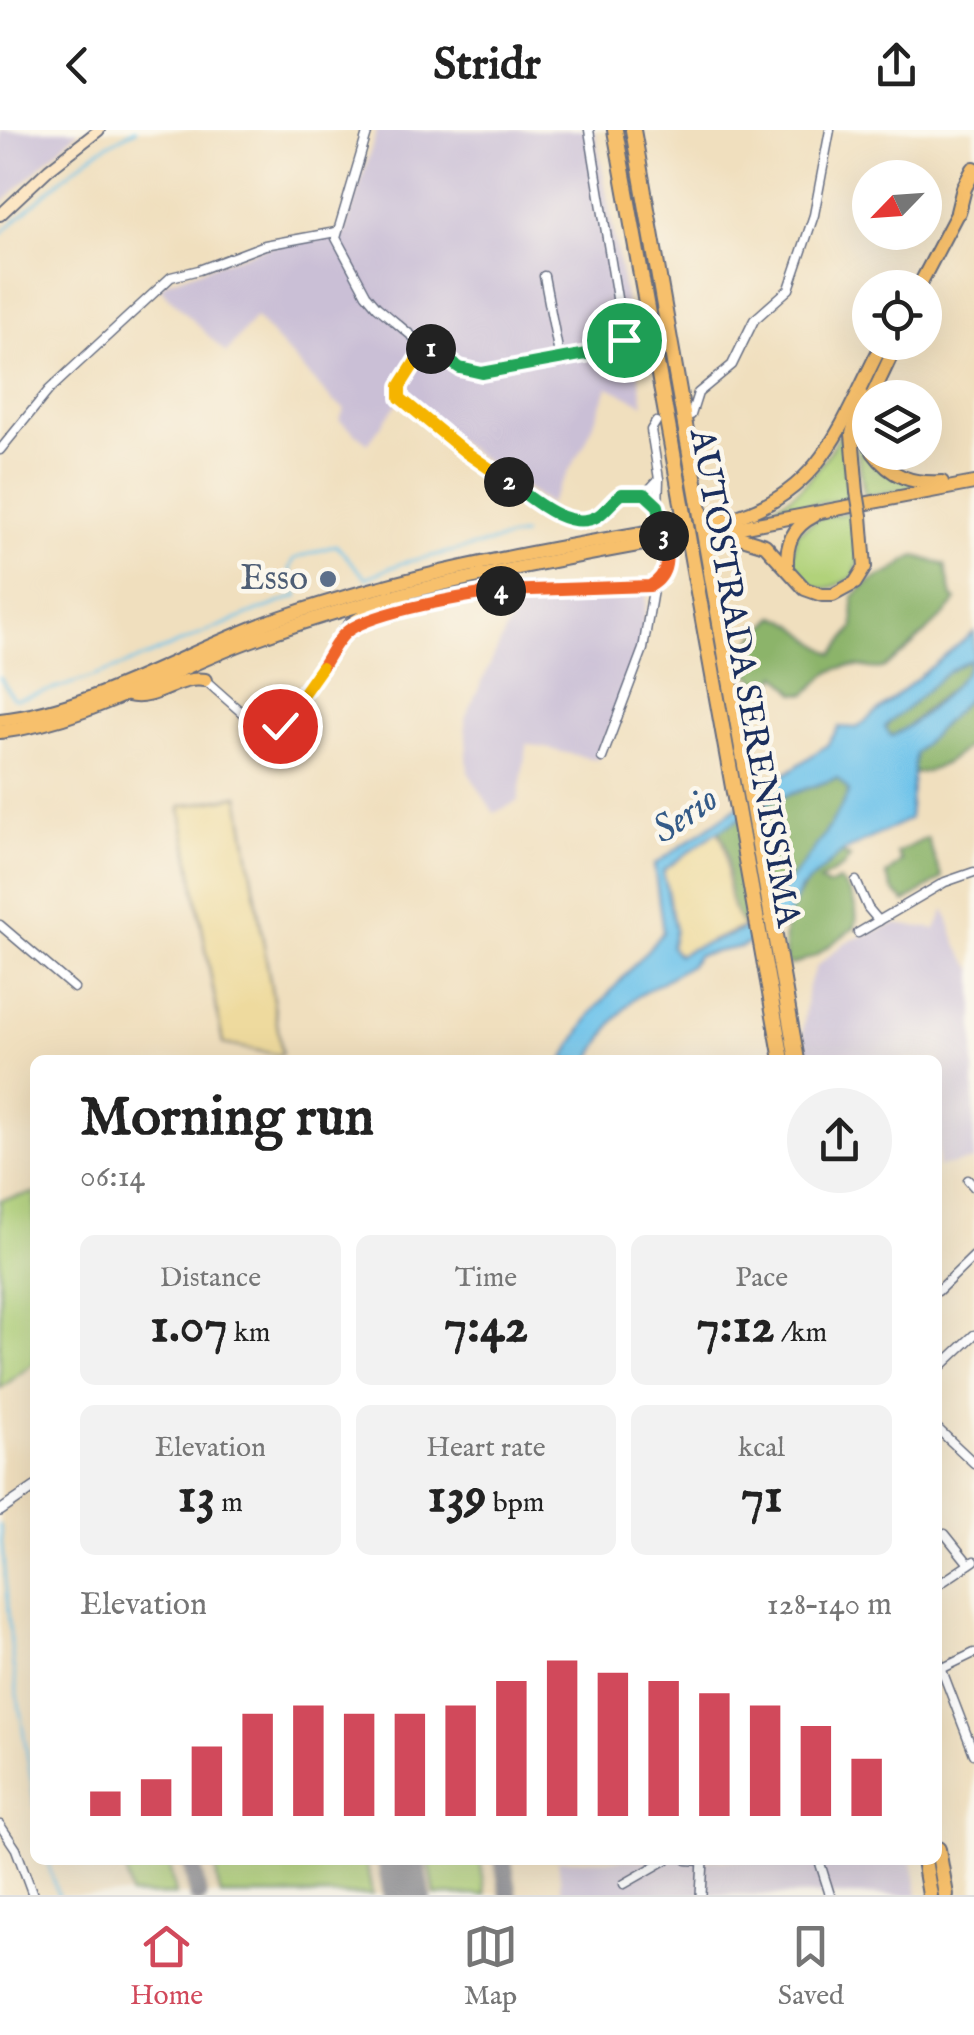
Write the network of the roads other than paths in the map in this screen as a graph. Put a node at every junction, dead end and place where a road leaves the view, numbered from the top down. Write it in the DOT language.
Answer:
graph roads {
  1 [pos="99,130"];
  2 [pos="368,130"];
  3 [pos="590,130"];
  4 [pos="615,130"];
  5 [pos="633,130"];
  6 [pos="830,130"];
  7 [pos="974,169"];
  8 [pos="974,182"];
  9 [pos="958,212"];
  10 [pos="0,215"];
  11 [pos="336,232"];
  12 [pos="927,270"];
  13 [pos="544,276"];
  14 [pos="426,345"];
  15 [pos="560,360"];
  16 [pos="874,360"];
  17 [pos="880,360"];
  18 [pos="692,416"];
  19 [pos="656,422"];
  20 [pos="0,450"];
  21 [pos="889,470"];
  22 [pos="660,479"];
  23 [pos="974,480"];
  24 [pos="645,494"];
  25 [pos="853,498"];
  26 [pos="658,506"];
  27 [pos="733,518"];
  28 [pos="712,527"];
  29 [pos="787,568"];
  30 [pos="654,584"];
  31 [pos="411,590"];
  32 [pos="345,632"];
  33 [pos="205,680"];
  34 [pos="126,694"];
  35 [pos="298,703"];
  36 [pos="5,717"];
  37 [pos="253,723"];
  38 [pos="0,732"];
  39 [pos="602,758"];
  40 [pos="974,872"];
  41 [pos="856,881"];
  42 [pos="879,921"];
  43 [pos="0,925"];
  44 [pos="858,933"];
  45 [pos="74,988"];
  46 [pos="781,1055"];
  47 [pos="796,1055"];
  48 [pos="974,1256"];
  49 [pos="942,1287"];
  50 [pos="974,1336"];
  51 [pos="942,1365"];
  52 [pos="942,1432"];
  53 [pos="974,1463"];
  54 [pos="30,1490"];
  55 [pos="2,1509"];
  56 [pos="945,1534"];
  57 [pos="972,1563"];
  58 [pos="942,1582"];
  59 [pos="974,1654"];
  60 [pos="942,1663"];
  61 [pos="942,1672"];
  62 [pos="974,1722"];
  63 [pos="963,1726"];
  64 [pos="974,1754"];
  65 [pos="0,1825"];
  66 [pos="657,1865"];
  67 [pos="703,1865"];
  68 [pos="821,1865"];
  69 [pos="925,1865"];
  70 [pos="941,1865"];
  71 [pos="624,1884"];
  72 [pos="33,1895"];
  73 [pos="701,1895"];
  74 [pos="830,1895"];
  75 [pos="930,1895"];
  76 [pos="946,1895"];
  1 -- 10 [label="main road"];
  2 -- 11 [label="street"];
  3 -- 15 [label="street"];
  4 -- 46 [label="highway, AUTOSTRADA SERENISSIMA"];
  5 -- 47 [label="highway, AUTOSTRADA SERENISSIMA"];
  6 -- 18 [label="street"];
  7 -- 9 [label="highway"];
  8 -- 9 [label="highway"];
  9 -- 12 [label="highway"];
  11 -- 14 [label="street"];
  11 -- 20 [label="street"];
  13 -- 15 [label="street"];
  14 -- 15 [label="street"];
  14 -- 24 [label="street"];
  16 -- 27 [label="highway"];
  17 -- 25 [label="highway"];
  19 -- 22 [label="street"];
  21 -- 23 [label="highway"];
  22 -- 24 [label="street"];
  22 -- 26 [label="street"];
  23 -- 25 [label="highway"];
  24 -- 26 [label="street"];
  25 -- 27 [label="highway"];
  25 -- 28 [label="highway"];
  25 -- 29 [label="highway"];
  25 -- 29 [label="highway, bridge"];
  26 -- 30 [label="street"];
  27 -- 28 [label="highway"];
  28 -- 29 [label="highway"];
  30 -- 32 [label="street"];
  30 -- 39 [label="street"];
  31 -- 32 [label="highway"];
  31 -- 34 [label="highway"];
  31 -- 36 [label="highway"];
  32 -- 35 [label="street"];
  33 -- 34 [label="highway"];
  33 -- 37 [label="street"];
  34 -- 38 [label="highway"];
  35 -- 37 [label="street"];
  35 -- 37 [label="street"];
  40 -- 42 [label="street"];
  41 -- 42 [label="street"];
  42 -- 44 [label="street"];
  43 -- 45 [label="street"];
  48 -- 49 [label="street"];
  50 -- 51 [label="street"];
  52 -- 53 [label="street"];
  54 -- 55 [label="street"];
  56 -- 57 [label="street"];
  57 -- 58 [label="street"];
  59 -- 60 [label="street"];
  61 -- 63 [label="street"];
  62 -- 63 [label="street"];
  63 -- 64 [label="street"];
  65 -- 72 [label="street"];
  66 -- 71 [label="street"];
  67 -- 73 [label="street"];
  68 -- 74 [label="street"];
  69 -- 75 [label="highway"];
  70 -- 76 [label="highway"];
}
